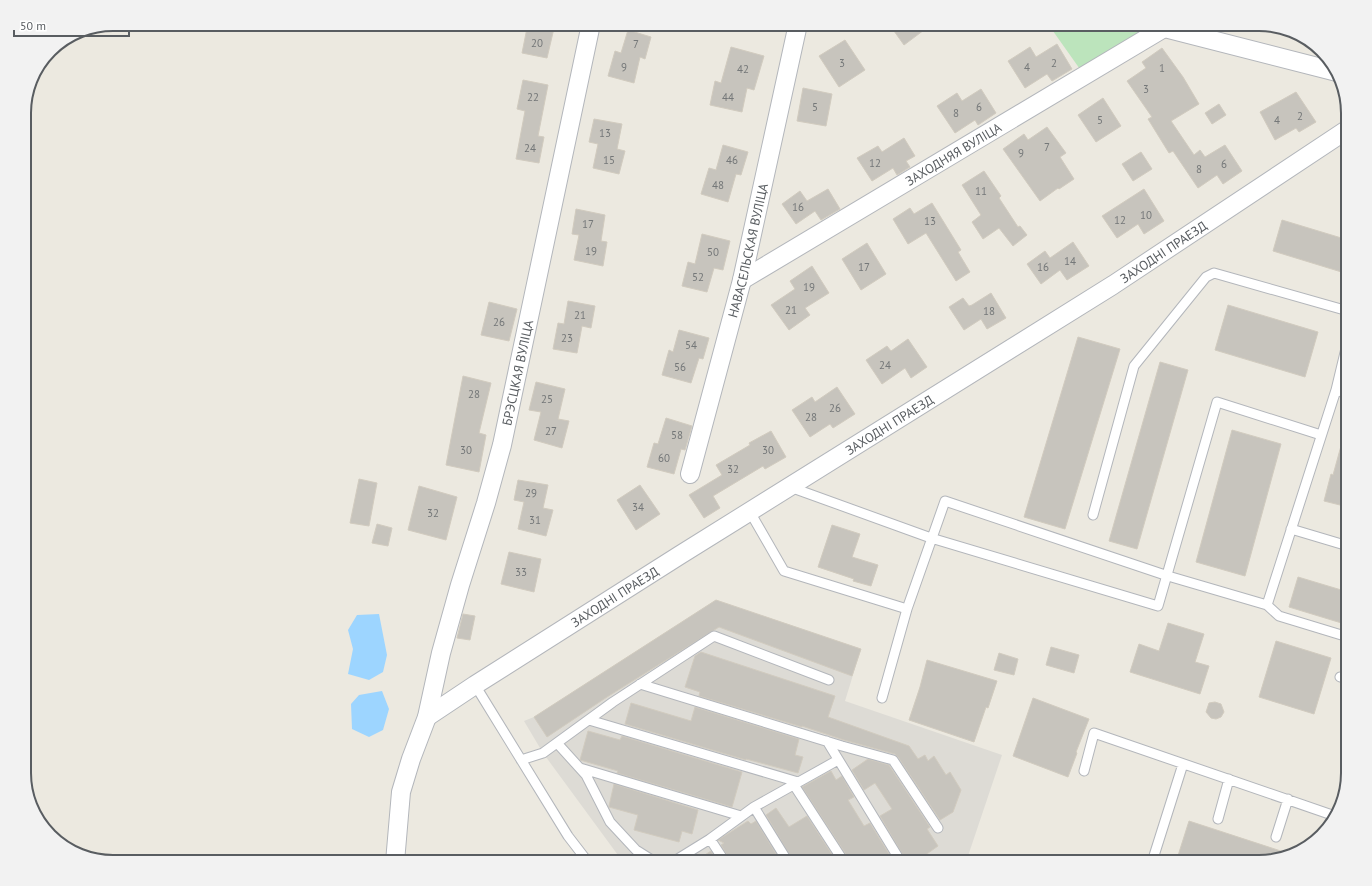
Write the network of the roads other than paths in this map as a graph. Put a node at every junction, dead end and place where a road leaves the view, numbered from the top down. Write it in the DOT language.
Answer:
graph roads {
  1 [pos="590,31"];
  2 [pos="796,31"];
  3 [pos="1148,31"];
  4 [pos="1176,31"];
  5 [pos="1328,70"];
  6 [pos="1341,134"];
  7 [pos="742,280"];
  8 [pos="1341,309"];
  9 [pos="1341,369"];
  10 [pos="1336,390"];
  11 [pos="1341,392"];
  12 [pos="1321,435"];
  13 [pos="690,474"];
  14 [pos="790,487"];
  15 [pos="750,512"];
  16 [pos="1093,515"];
  17 [pos="1291,529"];
  18 [pos="931,538"];
  19 [pos="1341,544"];
  20 [pos="1168,576"];
  21 [pos="1267,605"];
  22 [pos="907,609"];
  23 [pos="1341,635"];
  24 [pos="829,680"];
  25 [pos="640,684"];
  26 [pos="475,685"];
  27 [pos="882,698"];
  28 [pos="428,718"];
  29 [pos="589,720"];
  30 [pos="827,741"];
  31 [pos="557,743"];
  32 [pos="521,760"];
  33 [pos="838,760"];
  34 [pos="1183,764"];
  35 [pos="579,768"];
  36 [pos="1084,771"];
  37 [pos="1229,779"];
  38 [pos="796,784"];
  39 [pos="1288,800"];
  40 [pos="754,807"];
  41 [pos="1330,814"];
  42 [pos="741,816"];
  43 [pos="1218,819"];
  44 [pos="938,828"];
  45 [pos="1276,837"];
  46 [pos="710,839"];
  47 [pos="396,855"];
  48 [pos="583,855"];
  49 [pos="644,855"];
  50 [pos="684,855"];
  51 [pos="720,855"];
  52 [pos="784,855"];
  53 [pos="840,855"];
  54 [pos="897,855"];
  55 [pos="1154,855"];
  1 -- 28 [label="street, БРЭСЦКАЯ ВУЛІЦА"];
  2 -- 7 [label="street, НАВАСЕЛЬСКАЯ ВУЛІЦА"];
  3 -- 7 [label="street, ЗАХОДНЯЯ ВУЛІЦА"];
  4 -- 5 [label="street"];
  6 -- 14 [label="street, ЗАХОДНІ ПРАЕЗД"];
  7 -- 13 [label="street, НАВАСЕЛЬСКАЯ ВУЛІЦА"];
  8 -- 16 [label="lane"];
  9 -- 10 [label="lane"];
  10 -- 11 [label="lane"];
  10 -- 12 [label="lane"];
  12 -- 17 [label="lane"];
  12 -- 20 [label="lane"];
  14 -- 15 [label="street, ЗАХОДНІ ПРАЕЗД"];
  14 -- 18 [label="lane"];
  15 -- 22 [label="lane"];
  15 -- 26 [label="street, ЗАХОДНІ ПРАЕЗД"];
  17 -- 19 [label="lane"];
  17 -- 21 [label="lane"];
  18 -- 20 [label="lane"];
  18 -- 20 [label="lane"];
  18 -- 22 [label="lane"];
  20 -- 21 [label="lane"];
  21 -- 23 [label="lane"];
  22 -- 27 [label="lane"];
  24 -- 25 [label="lane"];
  25 -- 29 [label="lane"];
  25 -- 30 [label="lane"];
  26 -- 28 [label="street, ЗАХОДНІ ПРАЕЗД"];
  26 -- 32 [label="lane"];
  28 -- 47 [label="street, БРЭСЦКАЯ ВУЛІЦА"];
  29 -- 31 [label="lane"];
  29 -- 38 [label="lane"];
  30 -- 33 [label="lane"];
  30 -- 44 [label="lane"];
  31 -- 32 [label="lane"];
  31 -- 35 [label="lane"];
  32 -- 48 [label="lane"];
  33 -- 38 [label="lane"];
  33 -- 54 [label="lane"];
  34 -- 36 [label="lane"];
  34 -- 37 [label="lane"];
  34 -- 55 [label="lane"];
  35 -- 42 [label="lane"];
  35 -- 49 [label="lane"];
  37 -- 39 [label="lane"];
  37 -- 43 [label="lane"];
  38 -- 40 [label="lane"];
  38 -- 53 [label="lane"];
  39 -- 41 [label="lane"];
  39 -- 45 [label="lane"];
  40 -- 42 [label="lane"];
  40 -- 52 [label="lane"];
  42 -- 46 [label="lane"];
  46 -- 50 [label="lane"];
  46 -- 51 [label="lane"];
}
